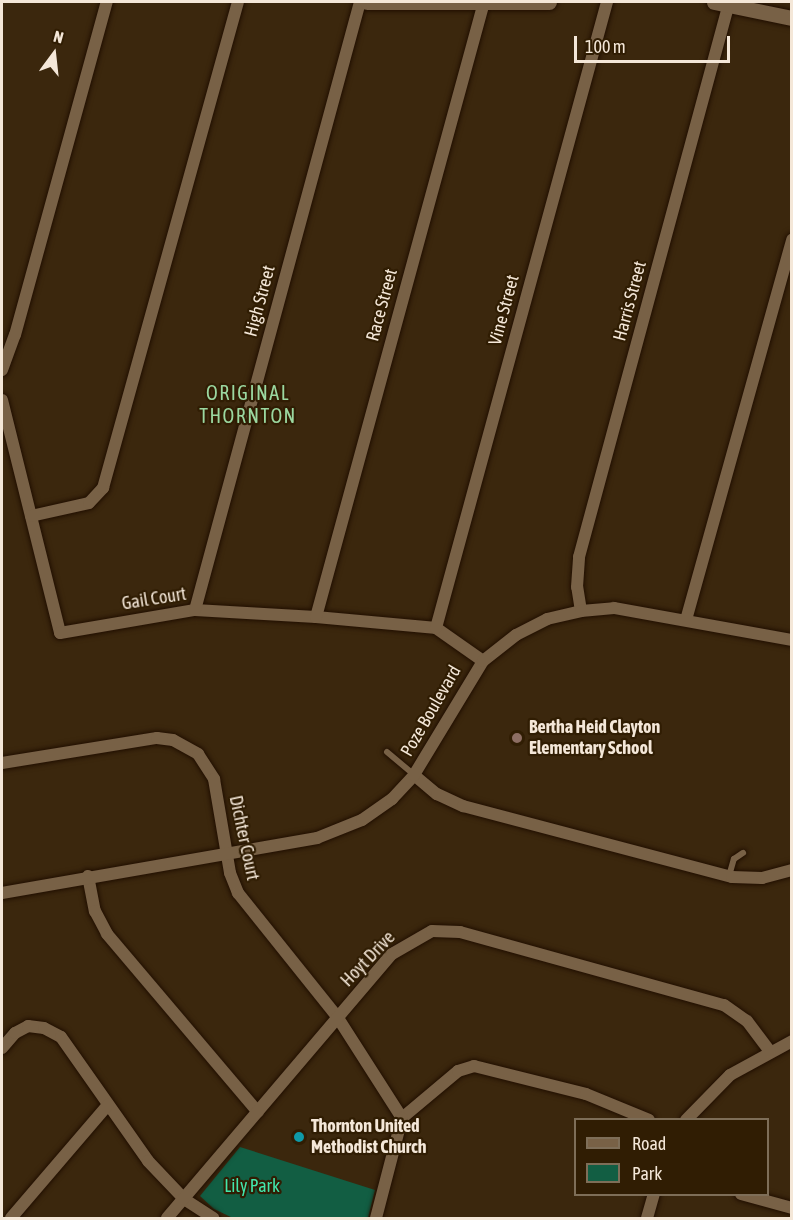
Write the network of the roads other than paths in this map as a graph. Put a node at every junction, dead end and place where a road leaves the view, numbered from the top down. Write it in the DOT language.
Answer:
graph roads {
  1 [pos="107,2"];
  2 [pos="238,2"];
  3 [pos="360,2"];
  4 [pos="367,2"];
  5 [pos="484,2"];
  6 [pos="549,2"];
  7 [pos="607,2"];
  8 [pos="722,2"];
  9 [pos="792,18"];
  10 [pos="792,240"];
  11 [pos="2,370"];
  12 [pos="2,400"];
  13 [pos="31,516"];
  14 [pos="195,610"];
  15 [pos="581,611"];
  16 [pos="316,617"];
  17 [pos="686,620"];
  18 [pos="436,628"];
  19 [pos="792,640"];
  20 [pos="483,661"];
  21 [pos="387,752"];
  22 [pos="2,763"];
  23 [pos="414,775"];
  24 [pos="227,853"];
  25 [pos="743,853"];
  26 [pos="792,870"];
  27 [pos="88,876"];
  28 [pos="729,876"];
  29 [pos="2,894"];
  30 [pos="338,1018"];
  31 [pos="792,1041"];
  32 [pos="2,1048"];
  33 [pos="771,1051"];
  34 [pos="108,1105"];
  35 [pos="258,1112"];
  36 [pos="402,1118"];
  37 [pos="647,1118"];
  38 [pos="688,1118"];
  39 [pos="653,1196"];
  40 [pos="748,1196"];
  41 [pos="184,1199"];
  42 [pos="792,1208"];
  43 [pos="11,1218"];
  44 [pos="167,1218"];
  45 [pos="213,1218"];
  46 [pos="376,1218"];
  47 [pos="647,1218"];
  1 -- 11 [label="street"];
  2 -- 13 [label="street"];
  3 -- 14 [label="street, High Street"];
  4 -- 5 [label="street"];
  5 -- 6 [label="street"];
  5 -- 16 [label="street, Race Street"];
  7 -- 18 [label="street, Vine Street"];
  8 -- 9 [label="street"];
  8 -- 15 [label="street, Harris Street"];
  10 -- 17 [label="street"];
  12 -- 13 [label="street, Gail Court"];
  13 -- 14 [label="street, Gail Court"];
  14 -- 16 [label="street, Gail Court"];
  15 -- 17 [label="street, Poze Boulevard"];
  15 -- 20 [label="street, Poze Boulevard"];
  16 -- 18 [label="street, Gail Court"];
  17 -- 19 [label="street, Poze Boulevard"];
  18 -- 20 [label="street, Gail Court"];
  20 -- 23 [label="street, Poze Boulevard"];
  21 -- 23 [label="lane"];
  22 -- 24 [label="street, Dichter Court"];
  23 -- 24 [label="street, Poze Boulevard"];
  23 -- 28 [label="street"];
  24 -- 27 [label="street, Poze Boulevard"];
  24 -- 30 [label="street, Dichter Court"];
  25 -- 28 [label="lane"];
  26 -- 28 [label="street"];
  27 -- 29 [label="street, Poze Boulevard"];
  27 -- 35 [label="street"];
  30 -- 33 [label="street, Hoyt Drive"];
  30 -- 35 [label="street, Hoyt Drive"];
  30 -- 36 [label="street, Dichter Court"];
  31 -- 33 [label="street"];
  32 -- 34 [label="street"];
  33 -- 38 [label="street"];
  34 -- 41 [label="street"];
  34 -- 43 [label="street"];
  35 -- 41 [label="street, Hoyt Drive"];
  36 -- 37 [label="street"];
  36 -- 46 [label="street"];
  39 -- 47 [label="street"];
  40 -- 42 [label="street"];
  41 -- 44 [label="street, Hoyt Drive"];
  41 -- 45 [label="street"];
}
